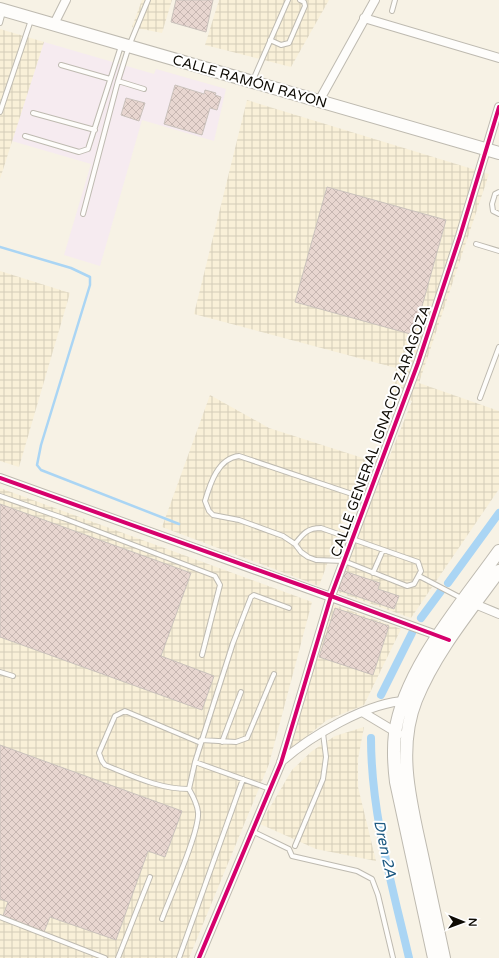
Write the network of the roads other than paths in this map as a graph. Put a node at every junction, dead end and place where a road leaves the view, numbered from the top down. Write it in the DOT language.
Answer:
graph roads {
  1 [pos="66,0"];
  2 [pos="148,0"];
  3 [pos="288,0"];
  4 [pos="300,0"];
  5 [pos="375,0"];
  6 [pos="395,0"];
  7 [pos="2,10"];
  8 [pos="392,11"];
  9 [pos="32,18"];
  10 [pos="364,18"];
  11 [pos="0,23"];
  12 [pos="54,24"];
  13 [pos="270,40"];
  14 [pos="125,45"];
  15 [pos="499,58"];
  16 [pos="61,65"];
  17 [pos="110,79"];
  18 [pos="118,81"];
  19 [pos="252,82"];
  20 [pos="144,88"];
  21 [pos="319,101"];
  22 [pos="499,107"];
  23 [pos="0,112"];
  24 [pos="33,113"];
  25 [pos="95,130"];
  26 [pos="25,136"];
  27 [pos="486,149"];
  28 [pos="499,153"];
  29 [pos="499,192"];
  30 [pos="83,214"];
  31 [pos="499,214"];
  32 [pos="476,244"];
  33 [pos="499,251"];
  34 [pos="499,347"];
  35 [pos="480,398"];
  36 [pos="0,478"];
  37 [pos="0,496"];
  38 [pos="367,499"];
  39 [pos="353,539"];
  40 [pos="295,544"];
  41 [pos="383,550"];
  42 [pos="499,551"];
  43 [pos="344,561"];
  44 [pos="499,571"];
  45 [pos="373,573"];
  46 [pos="419,576"];
  47 [pos="331,596"];
  48 [pos="470,602"];
  49 [pos="288,608"];
  50 [pos="499,614"];
  51 [pos="444,638"];
  52 [pos="202,655"];
  53 [pos="0,672"];
  54 [pos="274,674"];
  55 [pos="13,676"];
  56 [pos="241,692"];
  57 [pos="409,701"];
  58 [pos="364,713"];
  59 [pos="322,732"];
  60 [pos="401,734"];
  61 [pos="201,742"];
  62 [pos="222,742"];
  63 [pos="195,762"];
  64 [pos="280,763"];
  65 [pos="244,779"];
  66 [pos="189,789"];
  67 [pos="270,789"];
  68 [pos="252,832"];
  69 [pos="295,846"];
  70 [pos="150,877"];
  71 [pos="0,917"];
  72 [pos="162,919"];
  73 [pos="104,958"];
  74 [pos="118,958"];
  75 [pos="180,958"];
  76 [pos="199,958"];
  77 [pos="393,958"];
  78 [pos="434,958"];
  79 [pos="444,958"];
  1 -- 12 [label="street"];
  2 -- 14 [label="lane"];
  3 -- 13 [label="lane"];
  4 -- 13 [label="lane"];
  5 -- 10 [label="street"];
  6 -- 8 [label="lane"];
  7 -- 9 [label="main road, CALLE RAMÓN RAYON"];
  7 -- 11 [label="lane"];
  9 -- 12 [label="main road, CALLE RAMÓN RAYON"];
  9 -- 23 [label="lane"];
  10 -- 15 [label="street"];
  10 -- 21 [label="street"];
  12 -- 14 [label="main road, CALLE RAMÓN RAYON"];
  13 -- 19 [label="lane"];
  14 -- 17 [label="lane"];
  14 -- 18 [label="lane"];
  14 -- 19 [label="main road, CALLE RAMÓN RAYON"];
  16 -- 17 [label="lane"];
  17 -- 25 [label="lane"];
  18 -- 20 [label="lane"];
  18 -- 30 [label="lane"];
  19 -- 21 [label="main road, CALLE RAMÓN RAYON"];
  21 -- 27 [label="main road, CALLE RAMÓN RAYON"];
  22 -- 27 [label="street, CALLE GENERAL IGNACIO ZARAGOZA"];
  24 -- 25 [label="lane"];
  25 -- 26 [label="lane"];
  27 -- 28 [label="main road, CALLE RAMÓN RAYON"];
  27 -- 38 [label="street, CALLE GENERAL IGNACIO ZARAGOZA"];
  29 -- 31 [label="lane"];
  32 -- 33 [label="lane"];
  34 -- 35 [label="lane"];
  36 -- 47 [label="street"];
  37 -- 52 [label="lane"];
  38 -- 39 [label="street, CALLE GENERAL IGNACIO ZARAGOZA"];
  38 -- 40 [label="lane"];
  39 -- 40 [label="lane"];
  39 -- 41 [label="lane"];
  39 -- 43 [label="street, CALLE GENERAL IGNACIO ZARAGOZA"];
  40 -- 43 [label="lane"];
  41 -- 45 [label="lane"];
  41 -- 46 [label="lane"];
  42 -- 48 [label="main road"];
  43 -- 45 [label="lane"];
  43 -- 47 [label="street, CALLE GENERAL IGNACIO ZARAGOZA"];
  44 -- 48 [label="main road"];
  45 -- 46 [label="lane"];
  46 -- 48 [label="lane"];
  47 -- 51 [label="street"];
  47 -- 64 [label="street, CALLE GENERAL IGNACIO ZARAGOZA"];
  48 -- 50 [label="street"];
  48 -- 51 [label="main road"];
  49 -- 61 [label="lane"];
  51 -- 57 [label="main road"];
  53 -- 55 [label="lane"];
  54 -- 62 [label="lane"];
  56 -- 62 [label="lane"];
  57 -- 58 [label="street"];
  57 -- 60 [label="main road"];
  58 -- 59 [label="street"];
  58 -- 60 [label="street"];
  59 -- 64 [label="street"];
  59 -- 69 [label="lane"];
  60 -- 78 [label="main road"];
  60 -- 79 [label="main road"];
  61 -- 62 [label="lane"];
  61 -- 63 [label="lane"];
  61 -- 66 [label="lane"];
  63 -- 65 [label="lane"];
  63 -- 66 [label="lane"];
  64 -- 67 [label="street, CALLE GENERAL IGNACIO ZARAGOZA"];
  65 -- 67 [label="lane"];
  65 -- 75 [label="lane"];
  66 -- 72 [label="lane"];
  67 -- 68 [label="street, CALLE GENERAL IGNACIO ZARAGOZA"];
  68 -- 76 [label="street, CALLE GENERAL IGNACIO ZARAGOZA"];
  68 -- 77 [label="lane"];
  70 -- 74 [label="lane"];
  71 -- 73 [label="lane"];
}
